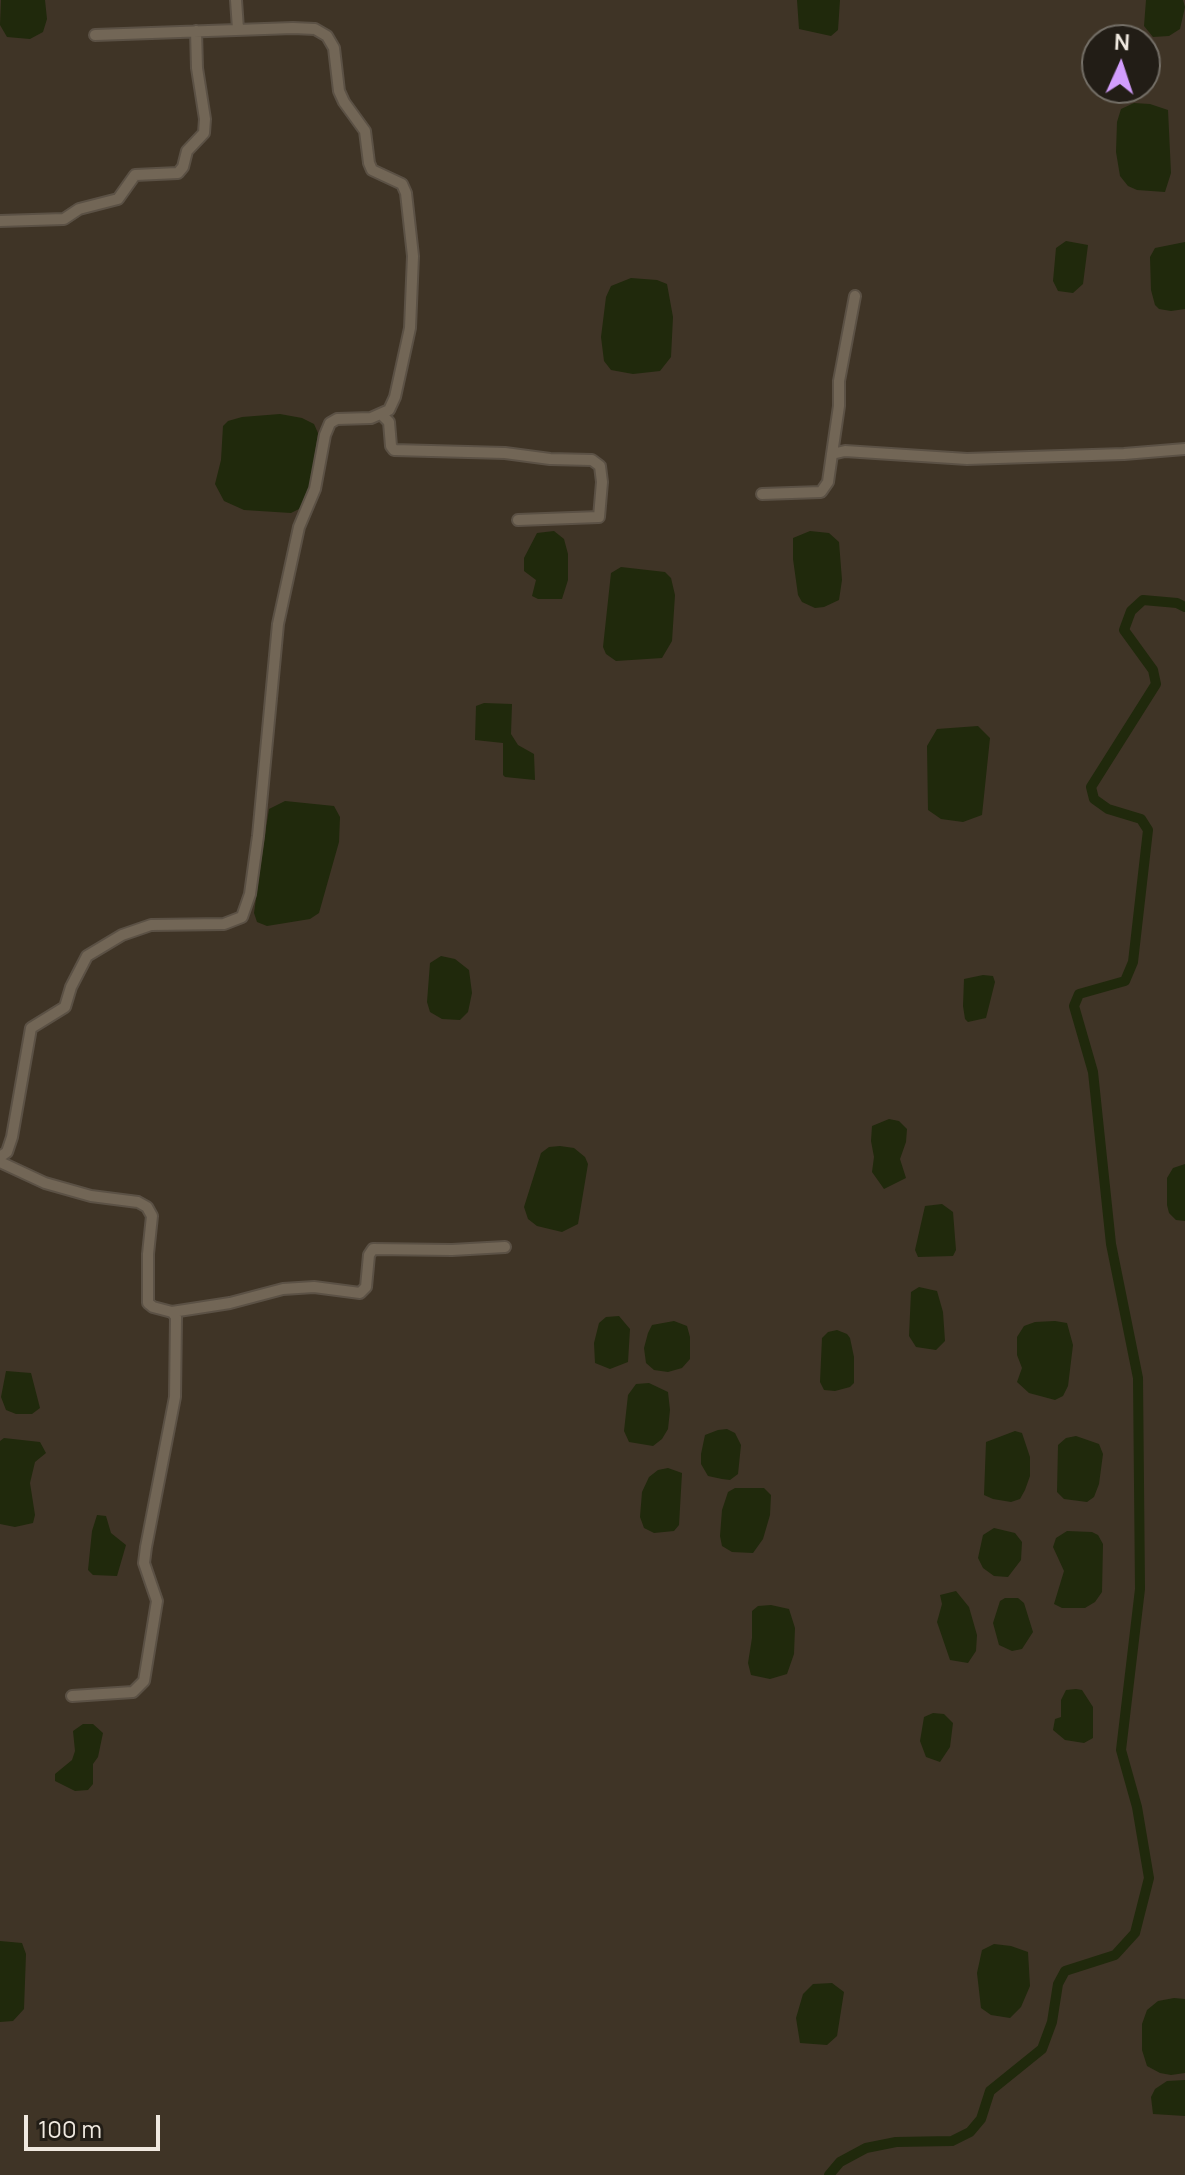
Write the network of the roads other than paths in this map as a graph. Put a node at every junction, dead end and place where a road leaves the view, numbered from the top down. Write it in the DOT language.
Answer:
graph roads {
  1 [pos="236,0"];
  2 [pos="238,29"];
  3 [pos="196,31"];
  4 [pos="95,35"];
  5 [pos="0,221"];
  6 [pos="855,296"];
  7 [pos="381,414"];
  8 [pos="1185,449"];
  9 [pos="832,454"];
  10 [pos="762,494"];
  11 [pos="518,520"];
  12 [pos="0,1159"];
  13 [pos="505,1247"];
  14 [pos="172,1312"];
  15 [pos="72,1696"];
  1 -- 2 [label="street"];
  2 -- 3 [label="street"];
  2 -- 7 [label="street"];
  3 -- 4 [label="street"];
  3 -- 5 [label="street"];
  6 -- 9 [label="street"];
  7 -- 11 [label="street"];
  7 -- 12 [label="street"];
  8 -- 9 [label="street"];
  9 -- 10 [label="street"];
  12 -- 14 [label="street"];
  13 -- 14 [label="street"];
  14 -- 15 [label="street"];
}
